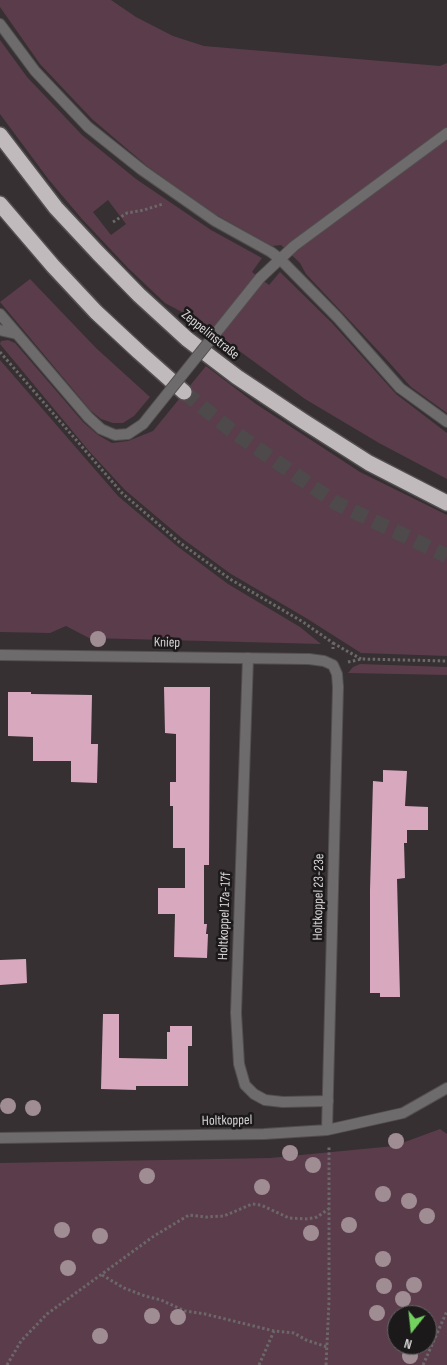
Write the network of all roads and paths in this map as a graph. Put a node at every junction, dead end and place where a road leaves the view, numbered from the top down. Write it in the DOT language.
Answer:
graph roads {
  1 [pos="0,24"];
  2 [pos="447,132"];
  3 [pos="0,135"];
  4 [pos="176,194"];
  5 [pos="0,204"];
  6 [pos="113,222"];
  7 [pos="280,260"];
  8 [pos="0,314"];
  9 [pos="0,330"];
  10 [pos="17,334"];
  11 [pos="0,352"];
  12 [pos="184,392"];
  13 [pos="447,422"];
  14 [pos="447,503"];
  15 [pos="333,643"];
  16 [pos="0,655"];
  17 [pos="248,658"];
  18 [pos="362,659"];
  19 [pos="447,661"];
  20 [pos="333,665"];
  21 [pos="447,1088"];
  22 [pos="328,1101"];
  23 [pos="327,1130"];
  24 [pos="0,1138"];
  25 [pos="330,1208"];
  26 [pos="102,1275"];
  27 [pos="447,1311"];
  28 [pos="274,1331"];
  29 [pos="327,1347"];
  30 [pos="7,1365"];
  31 [pos="258,1365"];
  32 [pos="326,1365"];
  33 [pos="423,1365"];
  1 -- 4 [label="street"];
  2 -- 7 [label="street"];
  3 -- 14 [label="highway, Zeppelinstraße"];
  4 -- 6 [label="path"];
  4 -- 7 [label="street"];
  5 -- 12 [label="highway"];
  7 -- 10 [label="street, bridge"];
  7 -- 13 [label="street"];
  8 -- 10 [label="street"];
  9 -- 10 [label="street"];
  11 -- 15 [label="path"];
  15 -- 18 [label="path"];
  15 -- 20 [label="path"];
  16 -- 17 [label="street, Kniep"];
  17 -- 20 [label="street, Kniep"];
  17 -- 22 [label="street, Holtkoppel 17a-17f"];
  18 -- 19 [label="path"];
  18 -- 20 [label="path"];
  20 -- 22 [label="street, Holtkoppel 23-23e"];
  21 -- 23 [label="street, Holtkoppel"];
  22 -- 23 [label="street, Holtkoppel 23-23e"];
  23 -- 24 [label="street, Holtkoppel"];
  23 -- 25 [label="path"];
  25 -- 26 [label="path"];
  25 -- 29 [label="path"];
  26 -- 28 [label="path"];
  26 -- 30 [label="path"];
  27 -- 33 [label="path"];
  28 -- 29 [label="path"];
  28 -- 31 [label="path"];
  29 -- 32 [label="path"];
}
